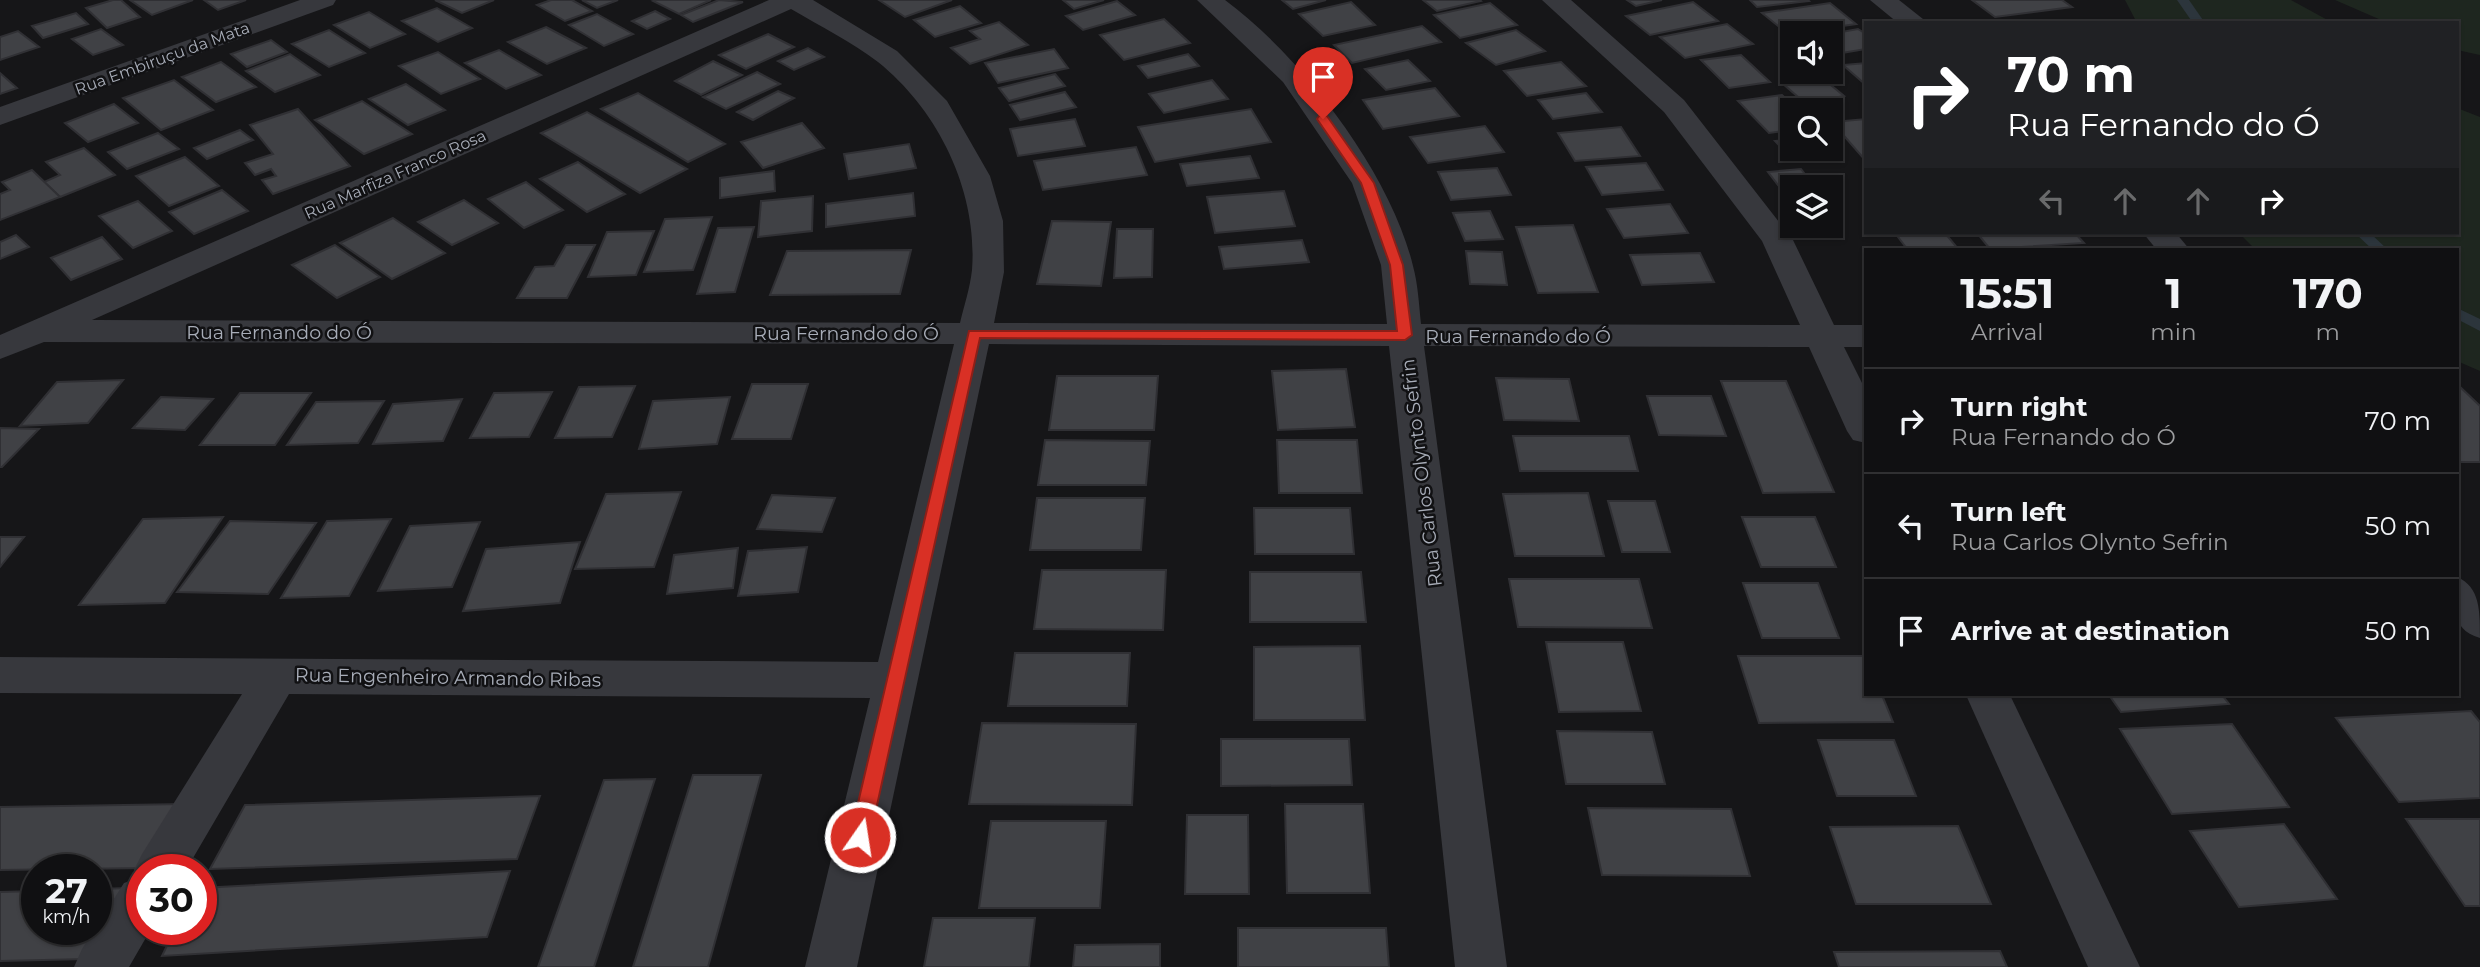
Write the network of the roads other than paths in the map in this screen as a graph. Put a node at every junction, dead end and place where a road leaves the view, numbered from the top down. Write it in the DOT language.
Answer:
graph roads {
  1 [pos="324,0"];
  2 [pos="790,0"];
  3 [pos="795,0"];
  4 [pos="1209,0"];
  5 [pos="1554,0"];
  6 [pos="1882,0"];
  7 [pos="1912,21"];
  8 [pos="0,117"];
  9 [pos="37,331"];
  10 [pos="974,334"];
  11 [pos="1405,335"];
  12 [pos="1864,336"];
  13 [pos="1822,337"];
  14 [pos="0,348"];
  15 [pos="1864,427"];
  16 [pos="2459,596"];
  17 [pos="2480,622"];
  18 [pos="0,675"];
  19 [pos="277,675"];
  20 [pos="895,680"];
  21 [pos="1988,696"];
  22 [pos="169,854"];
  23 [pos="126,925"];
  24 [pos="100,967"];
  25 [pos="831,967"];
  26 [pos="1481,967"];
  27 [pos="2114,967"];
  1 -- 8 [label="street, Rua Embiruçu da Mata"];
  2 -- 9 [label="street, Rua Marfiza Franco Rosa"];
  3 -- 10 [label="street"];
  4 -- 11 [label="street, Rua Carlos Olynto Sefrin"];
  5 -- 13 [label="street"];
  6 -- 7 [label="street"];
  9 -- 10 [label="street, Rua Fernando do Ó"];
  9 -- 14 [label="street, Rua Marfiza Franco Rosa"];
  10 -- 11 [label="street, Rua Fernando do Ó"];
  10 -- 20 [label="street"];
  11 -- 13 [label="street, Rua Fernando do Ó"];
  11 -- 26 [label="street, Rua Carlos Olynto Sefrin"];
  12 -- 13 [label="street, Rua Fernando do Ó"];
  13 -- 15 [label="street"];
  16 -- 17 [label="street"];
  18 -- 19 [label="street, Rua Engenheiro Armando Ribas"];
  19 -- 20 [label="street, Rua Engenheiro Armando Ribas"];
  19 -- 22 [label="street"];
  20 -- 25 [label="street"];
  21 -- 27 [label="street"];
  23 -- 24 [label="street"];
}
